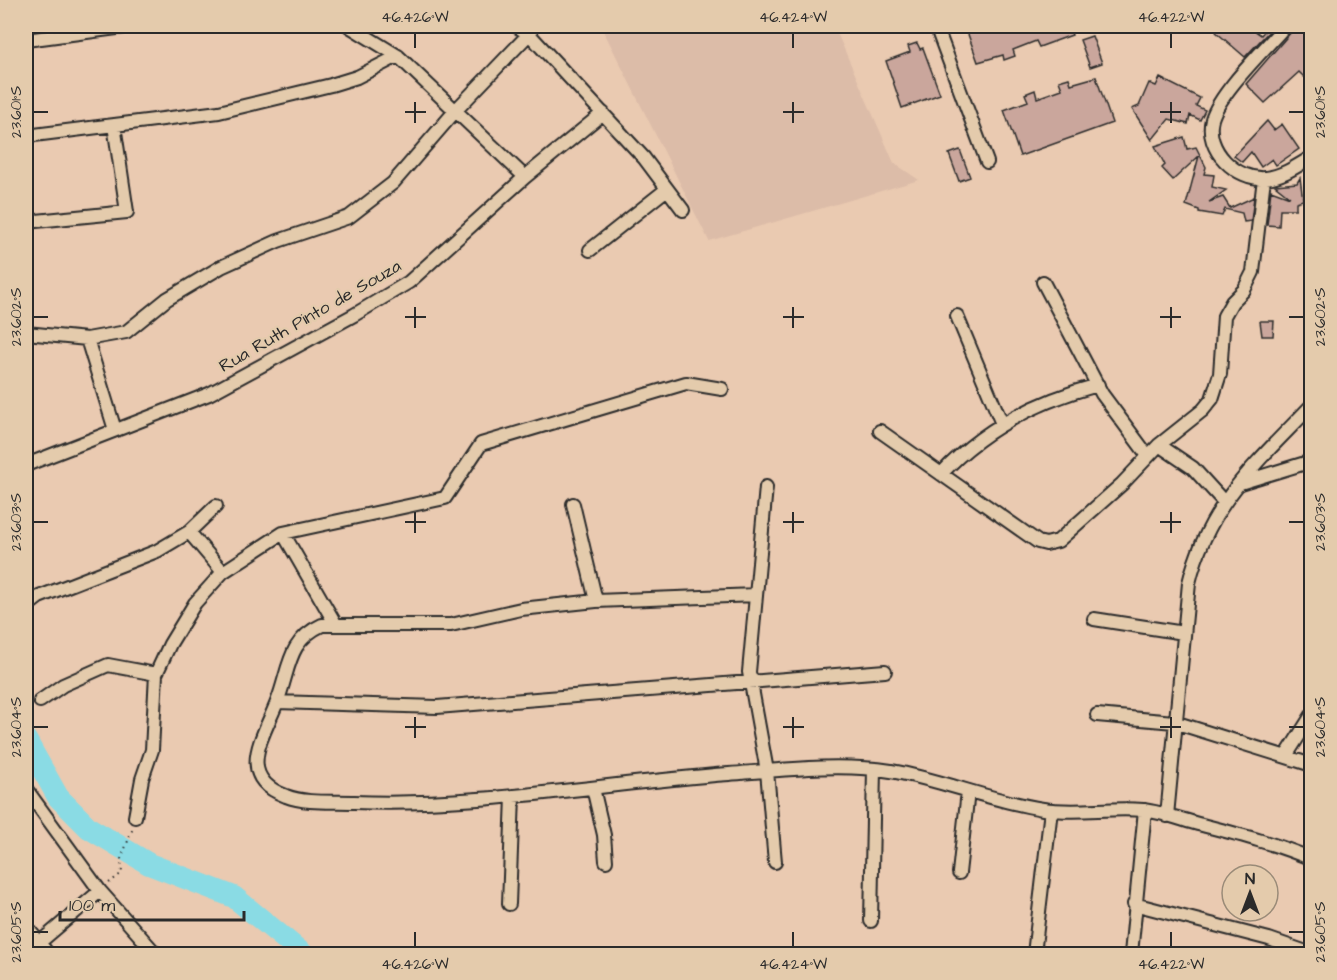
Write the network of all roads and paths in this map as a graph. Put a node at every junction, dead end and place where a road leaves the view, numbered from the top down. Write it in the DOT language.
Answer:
graph roads {
  1 [pos="132,26"];
  2 [pos="349,26"];
  3 [pos="516,26"];
  4 [pos="936,26"];
  5 [pos="1285,26"];
  6 [pos="529,34"];
  7 [pos="26,40"];
  8 [pos="398,56"];
  9 [pos="457,110"];
  10 [pos="603,113"];
  11 [pos="114,125"];
  12 [pos="26,136"];
  13 [pos="1311,157"];
  14 [pos="987,162"];
  15 [pos="525,177"];
  16 [pos="1264,178"];
  17 [pos="667,189"];
  18 [pos="683,210"];
  19 [pos="26,222"];
  20 [pos="590,250"];
  21 [pos="1043,282"];
  22 [pos="957,316"];
  23 [pos="26,333"];
  24 [pos="87,339"];
  25 [pos="1098,385"];
  26 [pos="722,389"];
  27 [pos="1311,405"];
  28 [pos="1002,424"];
  29 [pos="115,430"];
  30 [pos="880,431"];
  31 [pos="1159,445"];
  32 [pos="1148,456"];
  33 [pos="1311,461"];
  34 [pos="26,465"];
  35 [pos="941,474"];
  36 [pos="1239,483"];
  37 [pos="766,487"];
  38 [pos="1224,502"];
  39 [pos="573,504"];
  40 [pos="216,506"];
  41 [pos="189,532"];
  42 [pos="283,533"];
  43 [pos="223,572"];
  44 [pos="756,596"];
  45 [pos="596,601"];
  46 [pos="26,607"];
  47 [pos="1094,619"];
  48 [pos="336,625"];
  49 [pos="1184,633"];
  50 [pos="885,671"];
  51 [pos="156,674"];
  52 [pos="752,680"];
  53 [pos="40,701"];
  54 [pos="278,702"];
  55 [pos="1097,714"];
  56 [pos="1311,715"];
  57 [pos="1174,722"];
  58 [pos="1286,756"];
  59 [pos="1311,765"];
  60 [pos="874,770"];
  61 [pos="767,771"];
  62 [pos="593,788"];
  63 [pos="26,789"];
  64 [pos="968,791"];
  65 [pos="513,796"];
  66 [pos="1051,810"];
  67 [pos="1145,810"];
  68 [pos="1167,816"];
  69 [pos="135,817"];
  70 [pos="130,840"];
  71 [pos="1311,859"];
  72 [pos="606,861"];
  73 [pos="775,862"];
  74 [pos="959,873"];
  75 [pos="100,891"];
  76 [pos="509,904"];
  77 [pos="1134,904"];
  78 [pos="871,921"];
  79 [pos="26,926"];
  80 [pos="39,944"];
  81 [pos="26,954"];
  82 [pos="48,954"];
  83 [pos="156,954"];
  84 [pos="1034,954"];
  85 [pos="1131,954"];
  86 [pos="1311,954"];
  1 -- 7 [label="street"];
  2 -- 8 [label="street"];
  3 -- 6 [label="street"];
  4 -- 14 [label="street"];
  5 -- 16 [label="street"];
  6 -- 9 [label="street"];
  6 -- 10 [label="street"];
  8 -- 9 [label="street"];
  8 -- 11 [label="street"];
  9 -- 15 [label="street"];
  9 -- 24 [label="street"];
  10 -- 15 [label="street, Rua Ruth Pinto de Souza"];
  10 -- 17 [label="street"];
  11 -- 12 [label="street"];
  11 -- 19 [label="street"];
  13 -- 16 [label="street"];
  15 -- 29 [label="street, Rua Ruth Pinto de Souza"];
  16 -- 31 [label="street"];
  17 -- 18 [label="street"];
  17 -- 20 [label="street"];
  21 -- 25 [label="street"];
  22 -- 28 [label="street"];
  23 -- 24 [label="street"];
  24 -- 29 [label="street"];
  25 -- 28 [label="street"];
  25 -- 32 [label="street"];
  26 -- 42 [label="street"];
  27 -- 36 [label="street"];
  28 -- 35 [label="street"];
  29 -- 34 [label="street, Rua Ruth Pinto de Souza"];
  30 -- 35 [label="street"];
  31 -- 32 [label="street"];
  31 -- 38 [label="street"];
  32 -- 35 [label="street"];
  33 -- 36 [label="street"];
  36 -- 38 [label="street"];
  37 -- 44 [label="street"];
  38 -- 49 [label="street"];
  39 -- 45 [label="street"];
  40 -- 41 [label="street"];
  41 -- 43 [label="street"];
  41 -- 46 [label="street"];
  42 -- 43 [label="street"];
  42 -- 48 [label="street"];
  43 -- 51 [label="street"];
  44 -- 45 [label="street"];
  44 -- 52 [label="street"];
  45 -- 48 [label="street"];
  47 -- 49 [label="street"];
  48 -- 54 [label="street"];
  49 -- 57 [label="street"];
  50 -- 52 [label="street"];
  51 -- 53 [label="street"];
  51 -- 69 [label="street"];
  52 -- 54 [label="street"];
  52 -- 61 [label="street"];
  54 -- 65 [label="street"];
  55 -- 57 [label="street"];
  56 -- 58 [label="street"];
  57 -- 58 [label="street"];
  57 -- 68 [label="street"];
  58 -- 59 [label="street"];
  60 -- 61 [label="street"];
  60 -- 64 [label="street"];
  60 -- 78 [label="street"];
  61 -- 62 [label="street"];
  61 -- 73 [label="street"];
  62 -- 65 [label="street"];
  62 -- 72 [label="street"];
  63 -- 75 [label="street"];
  64 -- 66 [label="street"];
  64 -- 74 [label="street"];
  65 -- 76 [label="street"];
  66 -- 67 [label="street"];
  66 -- 84 [label="street"];
  67 -- 68 [label="street"];
  67 -- 77 [label="street"];
  68 -- 71 [label="street"];
  70 -- 75 [label="path"];
  75 -- 80 [label="street"];
  75 -- 83 [label="street"];
  77 -- 85 [label="street"];
  77 -- 86 [label="street"];
  79 -- 80 [label="street"];
  80 -- 81 [label="street"];
  80 -- 82 [label="street"];
}
